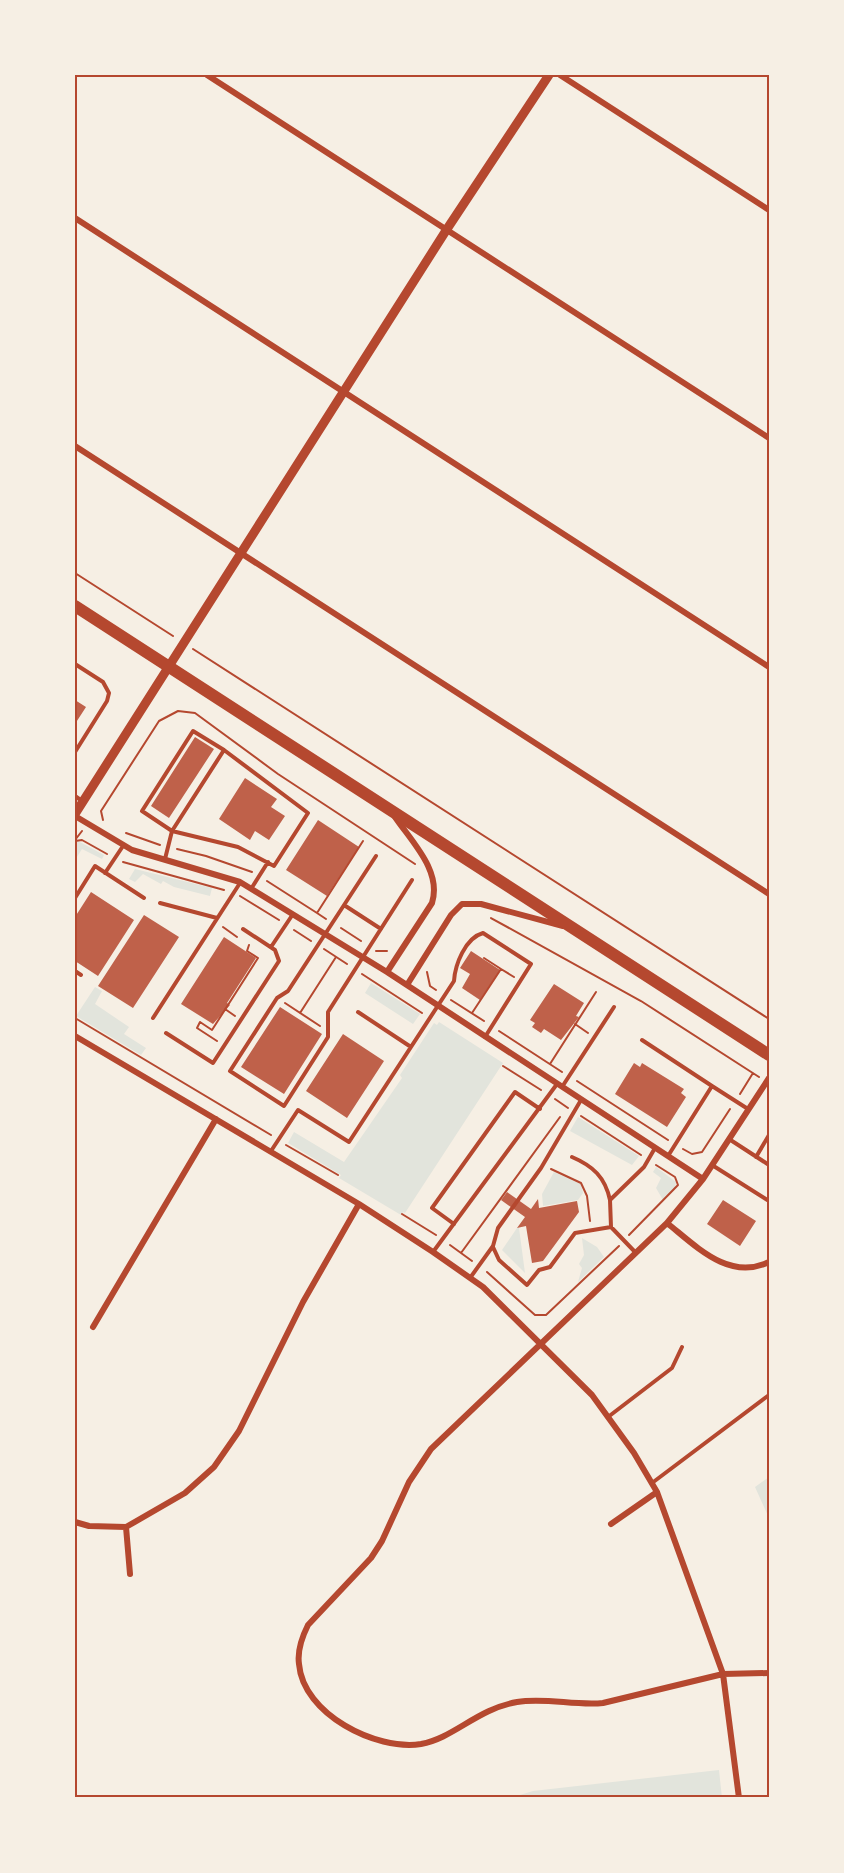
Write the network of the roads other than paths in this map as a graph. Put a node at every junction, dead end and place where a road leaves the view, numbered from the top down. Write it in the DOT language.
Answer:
graph roads {
  1 [pos="207,75"];
  2 [pos="549,75"];
  3 [pos="560,75"];
  4 [pos="769,210"];
  5 [pos="75,218"];
  6 [pos="447,230"];
  7 [pos="343,392"];
  8 [pos="769,438"];
  9 [pos="75,446"];
  10 [pos="241,553"];
  11 [pos="75,606"];
  12 [pos="75,664"];
  13 [pos="169,667"];
  14 [pos="769,667"];
  15 [pos="224,750"];
  16 [pos="75,752"];
  17 [pos="79,799"];
  18 [pos="390,809"];
  19 [pos="75,815"];
  20 [pos="172,831"];
  21 [pos="123,846"];
  22 [pos="376,856"];
  23 [pos="165,860"];
  24 [pos="268,862"];
  25 [pos="105,873"];
  26 [pos="412,880"];
  27 [pos="240,882"];
  28 [pos="251,889"];
  29 [pos="769,894"];
  30 [pos="75,898"];
  31 [pos="144,898"];
  32 [pos="160,903"];
  33 [pos="344,905"];
  34 [pos="293,914"];
  35 [pos="218,918"];
  36 [pos="243,929"];
  37 [pos="381,929"];
  38 [pos="575,929"];
  39 [pos="325,934"];
  40 [pos="271,947"];
  41 [pos="363,957"];
  42 [pos="75,971"];
  43 [pos="387,972"];
  44 [pos="81,975"];
  45 [pos="407,985"];
  46 [pos="438,1006"];
  47 [pos="614,1007"];
  48 [pos="358,1012"];
  49 [pos="153,1018"];
  50 [pos="166,1033"];
  51 [pos="75,1036"];
  52 [pos="485,1037"];
  53 [pos="642,1040"];
  54 [pos="411,1047"];
  55 [pos="769,1055"];
  56 [pos="768,1080"];
  57 [pos="559,1086"];
  58 [pos="712,1086"];
  59 [pos="581,1100"];
  60 [pos="540,1109"];
  61 [pos="749,1110"];
  62 [pos="216,1119"];
  63 [pos="769,1135"];
  64 [pos="729,1139"];
  65 [pos="655,1148"];
  66 [pos="271,1151"];
  67 [pos="668,1156"];
  68 [pos="572,1157"];
  69 [pos="756,1157"];
  70 [pos="712,1165"];
  71 [pos="769,1165"];
  72 [pos="703,1179"];
  73 [pos="610,1200"];
  74 [pos="769,1201"];
  75 [pos="359,1204"];
  76 [pos="667,1223"];
  77 [pos="454,1224"];
  78 [pos="611,1227"];
  79 [pos="493,1246"];
  80 [pos="433,1252"];
  81 [pos="636,1253"];
  82 [pos="769,1262"];
  83 [pos="470,1278"];
  84 [pos="93,1327"];
  85 [pos="542,1342"];
  86 [pos="682,1347"];
  87 [pos="769,1395"];
  88 [pos="608,1417"];
  89 [pos="652,1483"];
  90 [pos="657,1492"];
  91 [pos="75,1522"];
  92 [pos="611,1524"];
  93 [pos="126,1527"];
  94 [pos="130,1574"];
  95 [pos="769,1673"];
  96 [pos="723,1674"];
  97 [pos="739,1798"];
  1 -- 6 [label="street"];
  2 -- 6 [label="street"];
  3 -- 4 [label="street"];
  5 -- 7 [label="street"];
  6 -- 7 [label="street"];
  6 -- 8 [label="street"];
  7 -- 10 [label="street"];
  7 -- 14 [label="street"];
  9 -- 10 [label="street"];
  10 -- 13 [label="street"];
  10 -- 29 [label="street"];
  11 -- 13 [label="main road"];
  12 -- 16 [label="lane"];
  13 -- 17 [label="street"];
  13 -- 18 [label="main road"];
  15 -- 20 [label="lane"];
  15 -- 20 [label="lane"];
  15 -- 24 [label="lane"];
  17 -- 19 [label="street"];
  18 -- 38 [label="main road"];
  18 -- 43 [label="street"];
  19 -- 21 [label="street"];
  20 -- 23 [label="lane"];
  20 -- 24 [label="lane"];
  21 -- 23 [label="street"];
  21 -- 25 [label="lane"];
  22 -- 33 [label="lane"];
  23 -- 27 [label="street"];
  24 -- 28 [label="lane"];
  25 -- 30 [label="lane"];
  25 -- 31 [label="lane"];
  26 -- 37 [label="lane"];
  27 -- 28 [label="street"];
  27 -- 35 [label="lane"];
  28 -- 34 [label="street"];
  32 -- 35 [label="lane"];
  33 -- 37 [label="lane"];
  33 -- 39 [label="lane"];
  34 -- 39 [label="street"];
  34 -- 40 [label="lane"];
  35 -- 49 [label="lane"];
  36 -- 40 [label="lane"];
  37 -- 41 [label="lane"];
  38 -- 45 [label="street"];
  38 -- 55 [label="main road"];
  39 -- 41 [label="street"];
  39 -- 41 [label="lane"];
  40 -- 50 [label="lane"];
  41 -- 43 [label="street"];
  42 -- 44 [label="lane"];
  43 -- 45 [label="street"];
  45 -- 46 [label="street"];
  46 -- 52 [label="street"];
  46 -- 52 [label="lane"];
  46 -- 54 [label="lane"];
  47 -- 57 [label="lane"];
  48 -- 54 [label="lane"];
  51 -- 62 [label="street"];
  52 -- 57 [label="street"];
  53 -- 58 [label="lane"];
  54 -- 66 [label="lane"];
  56 -- 61 [label="street"];
  57 -- 59 [label="street"];
  57 -- 60 [label="lane"];
  58 -- 61 [label="lane"];
  58 -- 67 [label="lane"];
  59 -- 65 [label="street"];
  59 -- 79 [label="lane"];
  60 -- 77 [label="lane"];
  60 -- 77 [label="lane"];
  61 -- 64 [label="street"];
  62 -- 66 [label="street"];
  62 -- 84 [label="street"];
  63 -- 69 [label="lane"];
  64 -- 69 [label="lane"];
  64 -- 70 [label="street"];
  65 -- 67 [label="street"];
  65 -- 73 [label="lane"];
  66 -- 75 [label="street"];
  67 -- 72 [label="street"];
  68 -- 73 [label="lane"];
  69 -- 71 [label="lane"];
  70 -- 72 [label="street"];
  70 -- 74 [label="lane"];
  72 -- 76 [label="street"];
  73 -- 78 [label="lane"];
  75 -- 80 [label="street"];
  75 -- 93 [label="street"];
  76 -- 81 [label="street"];
  76 -- 82 [label="street"];
  77 -- 80 [label="lane"];
  78 -- 79 [label="lane"];
  78 -- 81 [label="lane"];
  79 -- 83 [label="lane"];
  80 -- 83 [label="street"];
  81 -- 85 [label="street"];
  83 -- 85 [label="street"];
  85 -- 88 [label="street"];
  85 -- 96 [label="street"];
  86 -- 88 [label="lane"];
  87 -- 89 [label="lane"];
  88 -- 89 [label="street"];
  89 -- 90 [label="street"];
  90 -- 92 [label="street"];
  90 -- 96 [label="street"];
  91 -- 93 [label="street"];
  93 -- 94 [label="street"];
  95 -- 96 [label="street"];
  96 -- 97 [label="street"];
}
